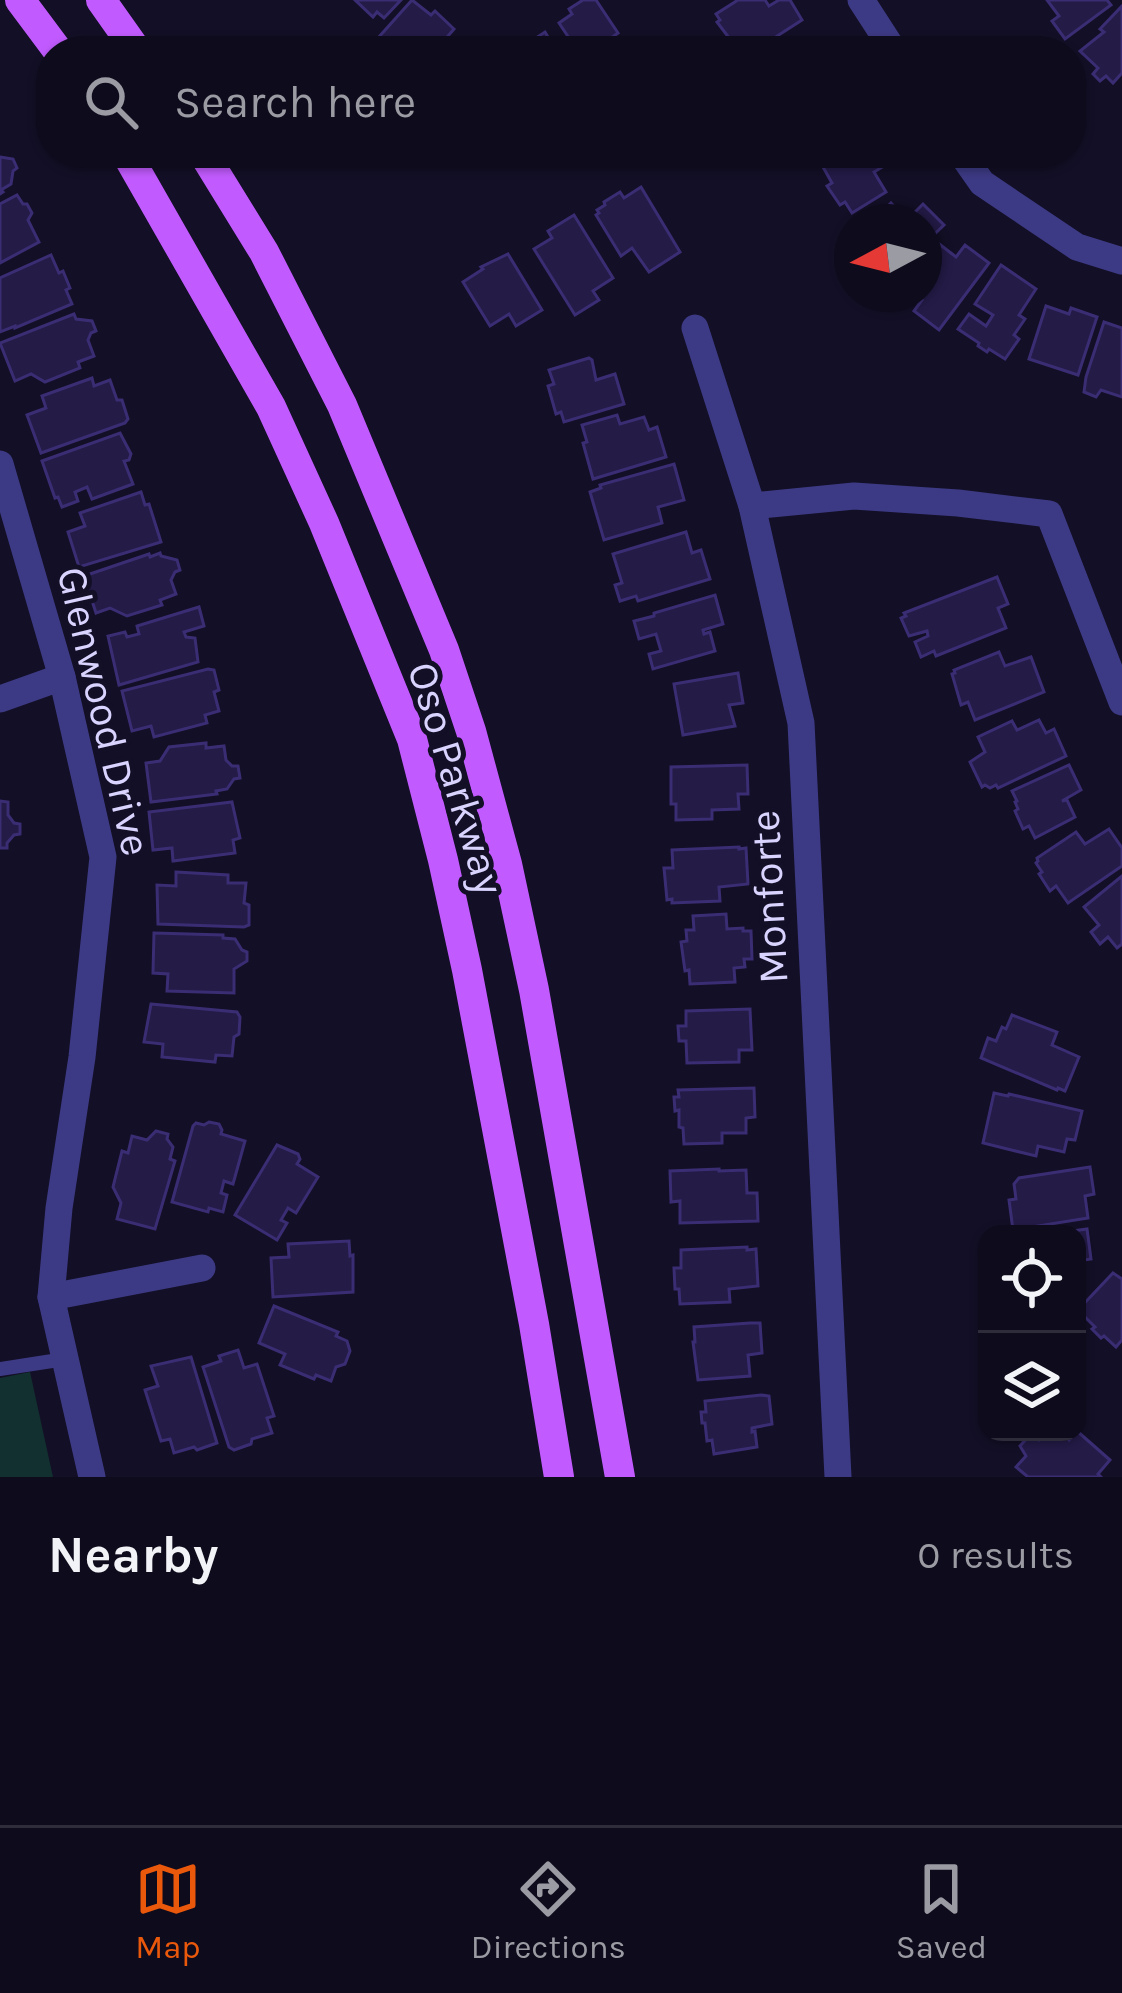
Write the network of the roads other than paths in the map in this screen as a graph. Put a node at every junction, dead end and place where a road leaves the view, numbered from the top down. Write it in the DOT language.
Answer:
graph roads {
  1 [pos="20,0"];
  2 [pos="101,0"];
  3 [pos="861,0"];
  4 [pos="47,36"];
  5 [pos="126,36"];
  6 [pos="884,36"];
  7 [pos="135,168"];
  8 [pos="212,168"];
  9 [pos="972,168"];
  10 [pos="1122,261"];
  11 [pos="695,328"];
  12 [pos="0,464"];
  13 [pos="752,506"];
  14 [pos="62,677"];
  15 [pos="0,699"];
  16 [pos="1122,702"];
  17 [pos="202,1268"];
  18 [pos="51,1297"];
  19 [pos="65,1360"];
  20 [pos="0,1369"];
  21 [pos="92,1477"];
  22 [pos="559,1477"];
  23 [pos="620,1477"];
  24 [pos="838,1477"];
  1 -- 4 [label="main road"];
  2 -- 5 [label="main road"];
  3 -- 6 [label="street"];
  7 -- 22 [label="main road, Oso Parkway"];
  8 -- 23 [label="main road, Oso Parkway"];
  9 -- 10 [label="street"];
  11 -- 13 [label="street, Monforte"];
  12 -- 14 [label="street, Glenwood Drive"];
  13 -- 16 [label="street"];
  13 -- 24 [label="street, Monforte"];
  14 -- 15 [label="street"];
  14 -- 18 [label="street, Glenwood Drive"];
  17 -- 18 [label="street"];
  18 -- 19 [label="street, Glenwood Drive"];
  19 -- 20 [label="lane"];
  19 -- 21 [label="street, Glenwood Drive"];
}
